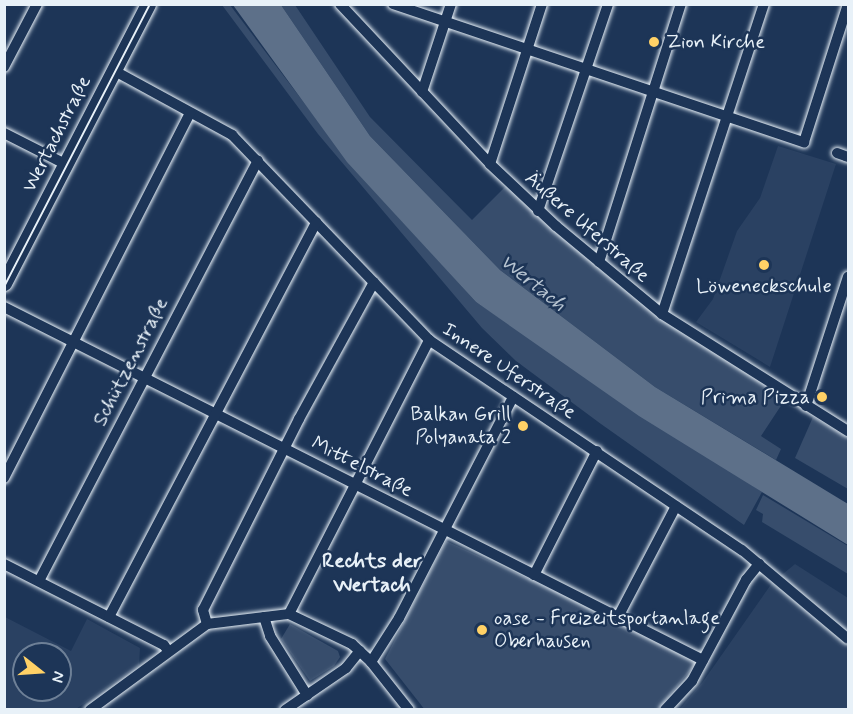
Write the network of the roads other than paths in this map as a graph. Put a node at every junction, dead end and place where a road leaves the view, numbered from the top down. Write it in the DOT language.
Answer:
graph roads {
  1 [pos="37,4"];
  2 [pos="148,4"];
  3 [pos="340,4"];
  4 [pos="393,4"];
  5 [pos="451,4"];
  6 [pos="542,4"];
  7 [pos="608,4"];
  8 [pos="681,4"];
  9 [pos="764,4"];
  10 [pos="848,4"];
  11 [pos="446,21"];
  12 [pos="529,48"];
  13 [pos="4,67"];
  14 [pos="586,68"];
  15 [pos="113,70"];
  16 [pos="653,91"];
  17 [pos="422,92"];
  18 [pos="190,112"];
  19 [pos="727,116"];
  20 [pos="4,133"];
  21 [pos="837,153"];
  22 [pos="849,157"];
  23 [pos="258,161"];
  24 [pos="65,164"];
  25 [pos="490,164"];
  26 [pos="538,211"];
  27 [pos="316,222"];
  28 [pos="599,262"];
  29 [pos="849,277"];
  30 [pos="374,282"];
  31 [pos="4,283"];
  32 [pos="4,307"];
  33 [pos="662,314"];
  34 [pos="429,340"];
  35 [pos="75,341"];
  36 [pos="145,376"];
  37 [pos="513,398"];
  38 [pos="806,406"];
  39 [pos="215,412"];
  40 [pos="849,431"];
  41 [pos="284,448"];
  42 [pos="597,451"];
  43 [pos="4,478"];
  44 [pos="356,484"];
  45 [pos="676,506"];
  46 [pos="446,530"];
  47 [pos="4,564"];
  48 [pos="759,564"];
  49 [pos="534,575"];
  50 [pos="39,581"];
  51 [pos="289,614"];
  52 [pos="110,617"];
  53 [pos="264,617"];
  54 [pos="618,617"];
  55 [pos="207,624"];
  56 [pos="849,639"];
  57 [pos="168,651"];
  58 [pos="360,651"];
  59 [pos="703,660"];
  60 [pos="371,662"];
  61 [pos="307,695"];
  62 [pos="90,710"];
  63 [pos="285,710"];
  64 [pos="409,710"];
  65 [pos="665,710"];
  1 -- 13 [label="street"];
  2 -- 15 [label="street, Wertachstraße"];
  3 -- 17 [label="street, Äußere Uferstraße"];
  4 -- 11 [label="street"];
  5 -- 11 [label="street"];
  6 -- 12 [label="street"];
  7 -- 14 [label="street"];
  8 -- 16 [label="street"];
  9 -- 19 [label="street"];
  10 -- 19 [label="street"];
  11 -- 12 [label="street"];
  11 -- 17 [label="street"];
  12 -- 14 [label="street"];
  12 -- 25 [label="street"];
  14 -- 16 [label="street"];
  14 -- 26 [label="street"];
  15 -- 18 [label="street, Innere Uferstraße"];
  15 -- 24 [label="street, Wertachstraße"];
  16 -- 19 [label="street"];
  16 -- 28 [label="street"];
  17 -- 25 [label="street, Äußere Uferstraße"];
  18 -- 23 [label="street, Innere Uferstraße"];
  18 -- 35 [label="street"];
  19 -- 33 [label="street"];
  20 -- 24 [label="street"];
  21 -- 22 [label="street"];
  23 -- 27 [label="street, Innere Uferstraße"];
  23 -- 36 [label="street, Schützenstraße"];
  24 -- 31 [label="street, Wertachstraße"];
  25 -- 26 [label="street, Äußere Uferstraße"];
  26 -- 28 [label="street, Äußere Uferstraße"];
  27 -- 30 [label="street, Innere Uferstraße"];
  27 -- 39 [label="street"];
  28 -- 33 [label="street, Äußere Uferstraße"];
  29 -- 38 [label="street"];
  30 -- 34 [label="street, Innere Uferstraße"];
  30 -- 41 [label="street"];
  32 -- 35 [label="street, Mittelstraße"];
  33 -- 38 [label="street, Äußere Uferstraße"];
  34 -- 37 [label="street, Innere Uferstraße"];
  34 -- 44 [label="street"];
  35 -- 36 [label="street, Mittelstraße"];
  35 -- 43 [label="street"];
  36 -- 39 [label="street, Mittelstraße"];
  36 -- 50 [label="street, Schützenstraße"];
  37 -- 42 [label="street, Innere Uferstraße"];
  37 -- 46 [label="street"];
  38 -- 40 [label="street, Äußere Uferstraße"];
  39 -- 41 [label="street, Mittelstraße"];
  39 -- 52 [label="street"];
  41 -- 44 [label="street, Mittelstraße"];
  41 -- 55 [label="street"];
  42 -- 45 [label="street, Innere Uferstraße"];
  42 -- 49 [label="street"];
  44 -- 46 [label="street, Mittelstraße"];
  44 -- 51 [label="street"];
  45 -- 48 [label="street, Innere Uferstraße"];
  45 -- 54 [label="street"];
  46 -- 49 [label="street, Mittelstraße"];
  46 -- 60 [label="street"];
  47 -- 50 [label="street"];
  48 -- 56 [label="street, Innere Uferstraße"];
  48 -- 59 [label="street"];
  49 -- 54 [label="street, Mittelstraße"];
  50 -- 52 [label="street"];
  51 -- 53 [label="street"];
  51 -- 58 [label="street"];
  52 -- 57 [label="street"];
  53 -- 55 [label="street"];
  53 -- 61 [label="street"];
  54 -- 59 [label="street, Mittelstraße"];
  55 -- 57 [label="street"];
  57 -- 62 [label="street"];
  58 -- 60 [label="street"];
  58 -- 61 [label="street"];
  59 -- 65 [label="street"];
  60 -- 64 [label="street"];
  61 -- 63 [label="street"];
}
